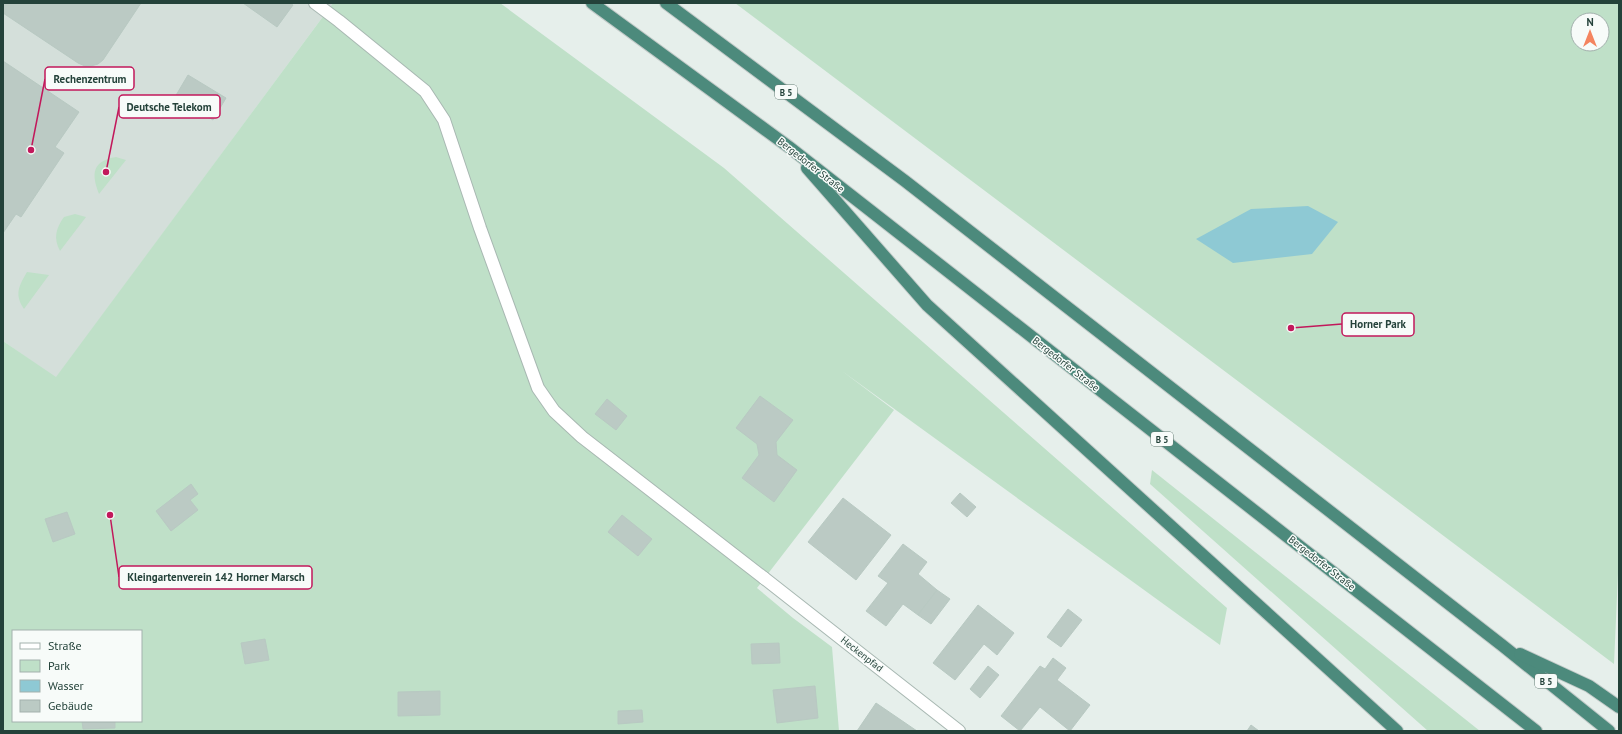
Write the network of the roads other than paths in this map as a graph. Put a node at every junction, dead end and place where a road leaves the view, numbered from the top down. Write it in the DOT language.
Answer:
graph roads {
  1 [pos="315,3"];
  2 [pos="592,3"];
  3 [pos="666,3"];
  4 [pos="788,147"];
  5 [pos="1503,646"];
  6 [pos="1619,707"];
  7 [pos="959,731"];
  8 [pos="1397,731"];
  9 [pos="1536,731"];
  10 [pos="1610,731"];
  1 -- 7 [label="street, Heckenpfad"];
  2 -- 4 [label="highway, Bergedorfer Straße / B 5"];
  3 -- 5 [label="highway, B 5"];
  4 -- 8 [label="highway, B 5"];
  4 -- 9 [label="highway, Bergedorfer Straße / B 5"];
  5 -- 6 [label="highway"];
  5 -- 10 [label="highway, B 5"];
}
